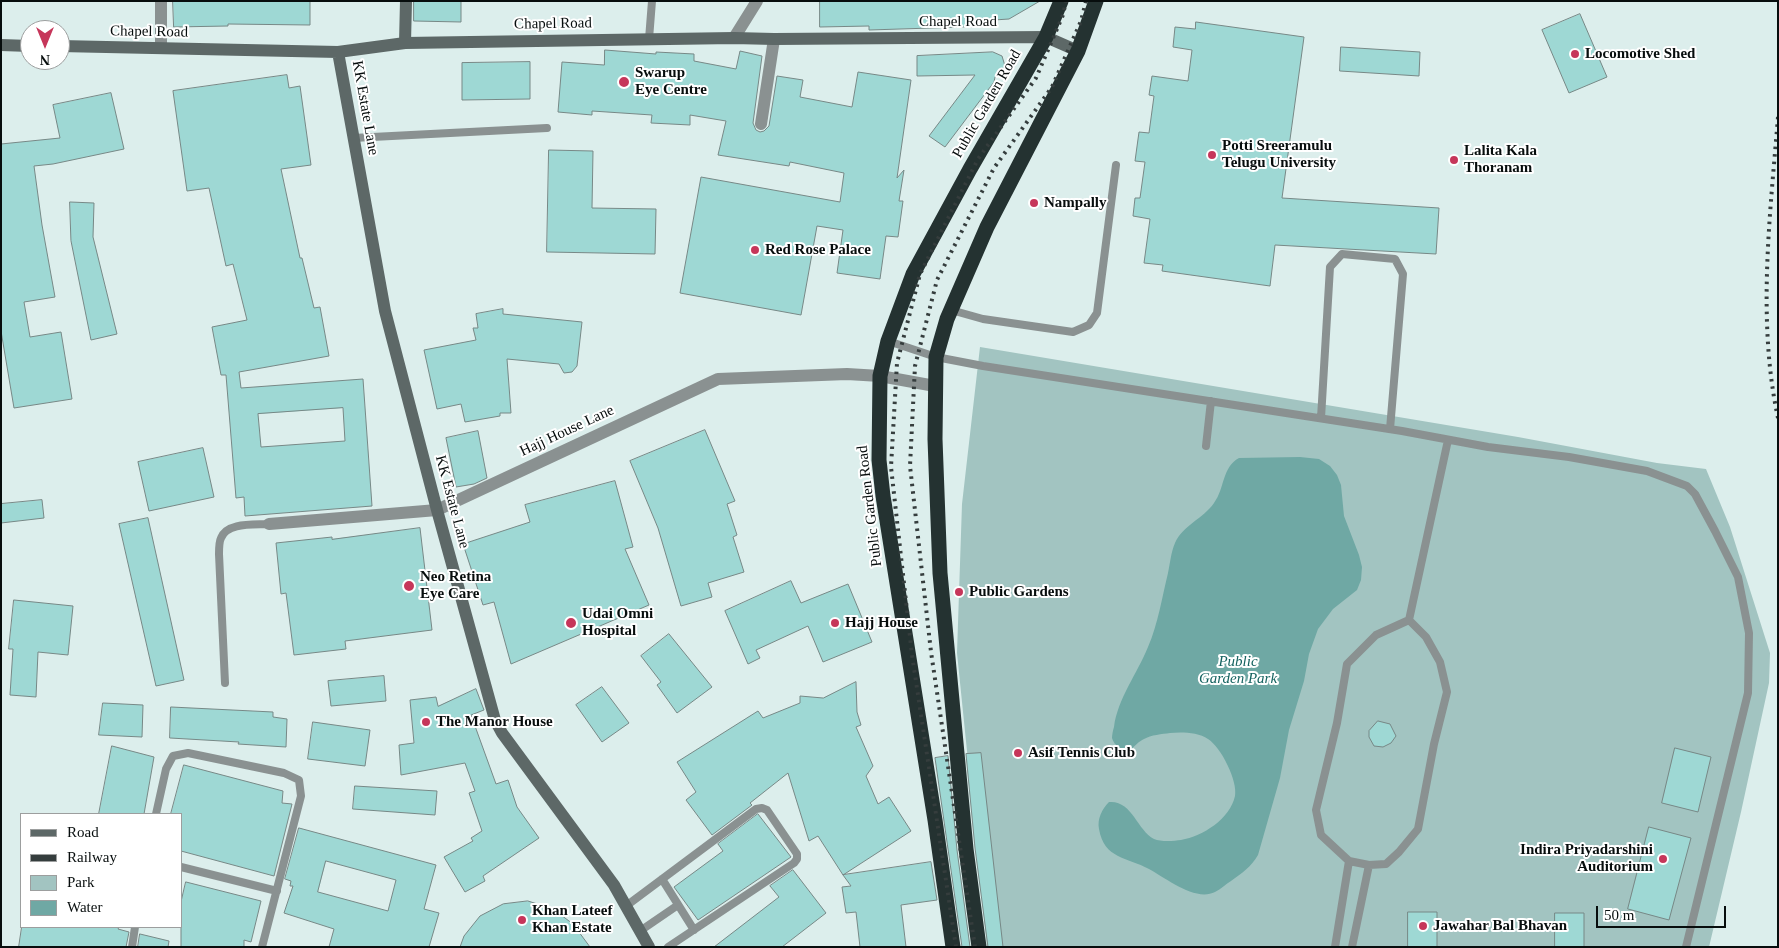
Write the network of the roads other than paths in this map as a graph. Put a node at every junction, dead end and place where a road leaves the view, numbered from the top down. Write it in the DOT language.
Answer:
graph roads {
  1 [pos="160,1"];
  2 [pos="406,1"];
  3 [pos="652,1"];
  4 [pos="757,1"];
  5 [pos="1061,1"];
  6 [pos="1096,1"];
  7 [pos="1046,37"];
  8 [pos="734,38"];
  9 [pos="649,39"];
  10 [pos="774,39"];
  11 [pos="405,43"];
  12 [pos="1,45"];
  13 [pos="20,46"];
  14 [pos="70,46"];
  15 [pos="160,48"];
  16 [pos="1078,51"];
  17 [pos="338,52"];
  18 [pos="761,124"];
  19 [pos="547,128"];
  20 [pos="353,138"];
  21 [pos="1116,165"];
  22 [pos="951,310"];
  23 [pos="888,341"];
  24 [pos="936,357"];
  25 [pos="880,376"];
  26 [pos="936,386"];
  27 [pos="1211,401"];
  28 [pos="1321,418"];
  29 [pos="1390,429"];
  30 [pos="1448,440"];
  31 [pos="1206,446"];
  32 [pos="437,510"];
  33 [pos="269,524"];
  34 [pos="1409,620"];
  35 [pos="225,683"];
  36 [pos="156,813"];
  37 [pos="1349,861"];
  38 [pos="1369,865"];
  39 [pos="182,867"];
  40 [pos="662,879"];
  41 [pos="277,891"];
  42 [pos="678,905"];
  43 [pos="626,906"];
  44 [pos="135,928"];
  45 [pos="694,930"];
  46 [pos="640,931"];
  47 [pos="132,947"];
  48 [pos="262,947"];
  49 [pos="648,947"];
  50 [pos="668,947"];
  51 [pos="954,947"];
  52 [pos="979,947"];
  53 [pos="1335,947"];
  54 [pos="1352,947"];
  55 [pos="1686,947"];
  1 -- 15 [label="street"];
  2 -- 11 [label="main road"];
  3 -- 9 [label="lane"];
  4 -- 8 [label="street"];
  5 -- 7 [label="highway, Public Garden Road"];
  6 -- 16 [label="highway"];
  7 -- 10 [label="main road, Chapel Road"];
  7 -- 16 [label="main road"];
  7 -- 23 [label="highway, Public Garden Road"];
  8 -- 9 [label="main road, Chapel Road"];
  8 -- 10 [label="main road, Chapel Road"];
  9 -- 11 [label="main road, Chapel Road"];
  10 -- 18 [label="street"];
  11 -- 17 [label="main road, Chapel Road"];
  12 -- 13 [label="main road"];
  14 -- 15 [label="main road, Chapel Road"];
  15 -- 17 [label="main road, Chapel Road"];
  16 -- 22 [label="highway"];
  17 -- 20 [label="main road, KK Estate Lane"];
  19 -- 20 [label="lane"];
  20 -- 32 [label="main road, KK Estate Lane"];
  21 -- 22 [label="lane"];
  22 -- 24 [label="highway"];
  23 -- 24 [label="lane"];
  23 -- 25 [label="highway, Public Garden Road"];
  24 -- 26 [label="highway"];
  24 -- 27 [label="lane"];
  25 -- 26 [label="street, Hajj House Lane"];
  25 -- 32 [label="street, Hajj House Lane"];
  25 -- 51 [label="highway, Public Garden Road"];
  26 -- 52 [label="highway"];
  27 -- 28 [label="lane"];
  27 -- 31 [label="lane"];
  28 -- 29 [label="lane"];
  28 -- 29 [label="lane"];
  29 -- 30 [label="lane"];
  30 -- 34 [label="lane"];
  30 -- 55 [label="lane"];
  32 -- 33 [label="street, Hajj House Lane"];
  32 -- 43 [label="main road, KK Estate Lane"];
  33 -- 35 [label="lane"];
  34 -- 37 [label="lane"];
  34 -- 38 [label="lane"];
  36 -- 41 [label="lane"];
  37 -- 38 [label="lane"];
  37 -- 53 [label="lane"];
  38 -- 54 [label="lane"];
  39 -- 41 [label="lane"];
  40 -- 42 [label="lane"];
  40 -- 43 [label="lane"];
  40 -- 45 [label="lane"];
  41 -- 48 [label="lane"];
  42 -- 45 [label="lane"];
  42 -- 46 [label="lane"];
  43 -- 46 [label="main road, KK Estate Lane"];
  44 -- 47 [label="lane"];
  45 -- 50 [label="lane"];
  46 -- 49 [label="main road, KK Estate Lane"];
}
